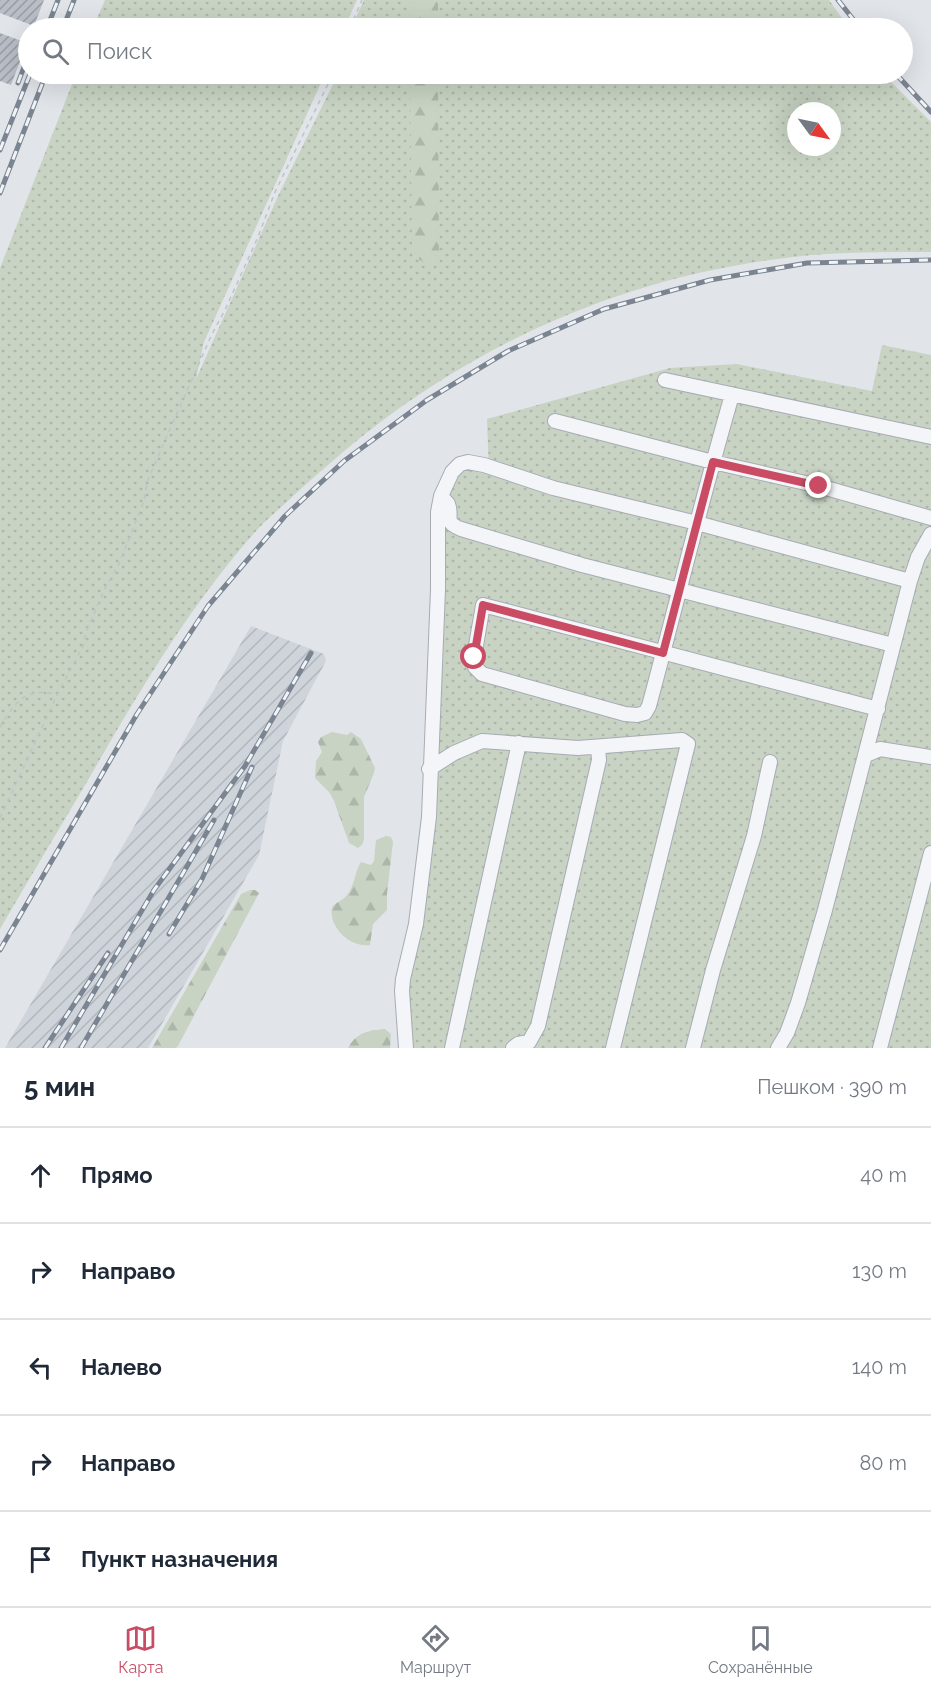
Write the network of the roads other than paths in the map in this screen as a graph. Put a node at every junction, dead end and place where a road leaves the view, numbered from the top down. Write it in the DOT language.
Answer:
graph roads {
  1 [pos="665,380"];
  2 [pos="732,395"];
  3 [pos="555,421"];
  4 [pos="931,437"];
  5 [pos="713,462"];
  6 [pos="441,496"];
  7 [pos="931,518"];
  8 [pos="697,523"];
  9 [pos="931,534"];
  10 [pos="910,581"];
  11 [pos="679,591"];
  12 [pos="893,645"];
  13 [pos="663,653"];
  14 [pos="878,709"];
  15 [pos="519,743"];
  16 [pos="598,747"];
  17 [pos="866,755"];
  18 [pos="931,757"];
  19 [pos="770,762"];
  20 [pos="429,769"];
  21 [pos="931,853"];
  22 [pos="406,1048"];
  23 [pos="452,1048"];
  24 [pos="513,1048"];
  25 [pos="614,1048"];
  26 [pos="693,1048"];
  27 [pos="778,1048"];
  28 [pos="880,1048"];
  1 -- 2 [label="lane"];
  2 -- 4 [label="lane"];
  2 -- 5 [label="lane"];
  3 -- 5 [label="lane"];
  5 -- 7 [label="lane"];
  5 -- 8 [label="lane"];
  6 -- 8 [label="lane"];
  6 -- 11 [label="lane"];
  6 -- 20 [label="lane"];
  8 -- 10 [label="lane"];
  8 -- 11 [label="lane"];
  9 -- 10 [label="lane"];
  10 -- 12 [label="lane"];
  11 -- 12 [label="lane"];
  11 -- 13 [label="lane"];
  12 -- 14 [label="lane"];
  13 -- 13 [label="lane"];
  13 -- 14 [label="lane"];
  14 -- 17 [label="lane"];
  15 -- 16 [label="lane"];
  15 -- 20 [label="lane"];
  15 -- 23 [label="lane"];
  16 -- 24 [label="lane"];
  16 -- 25 [label="lane"];
  17 -- 18 [label="lane"];
  17 -- 27 [label="lane"];
  19 -- 26 [label="lane"];
  20 -- 22 [label="lane"];
  21 -- 28 [label="lane"];
}
